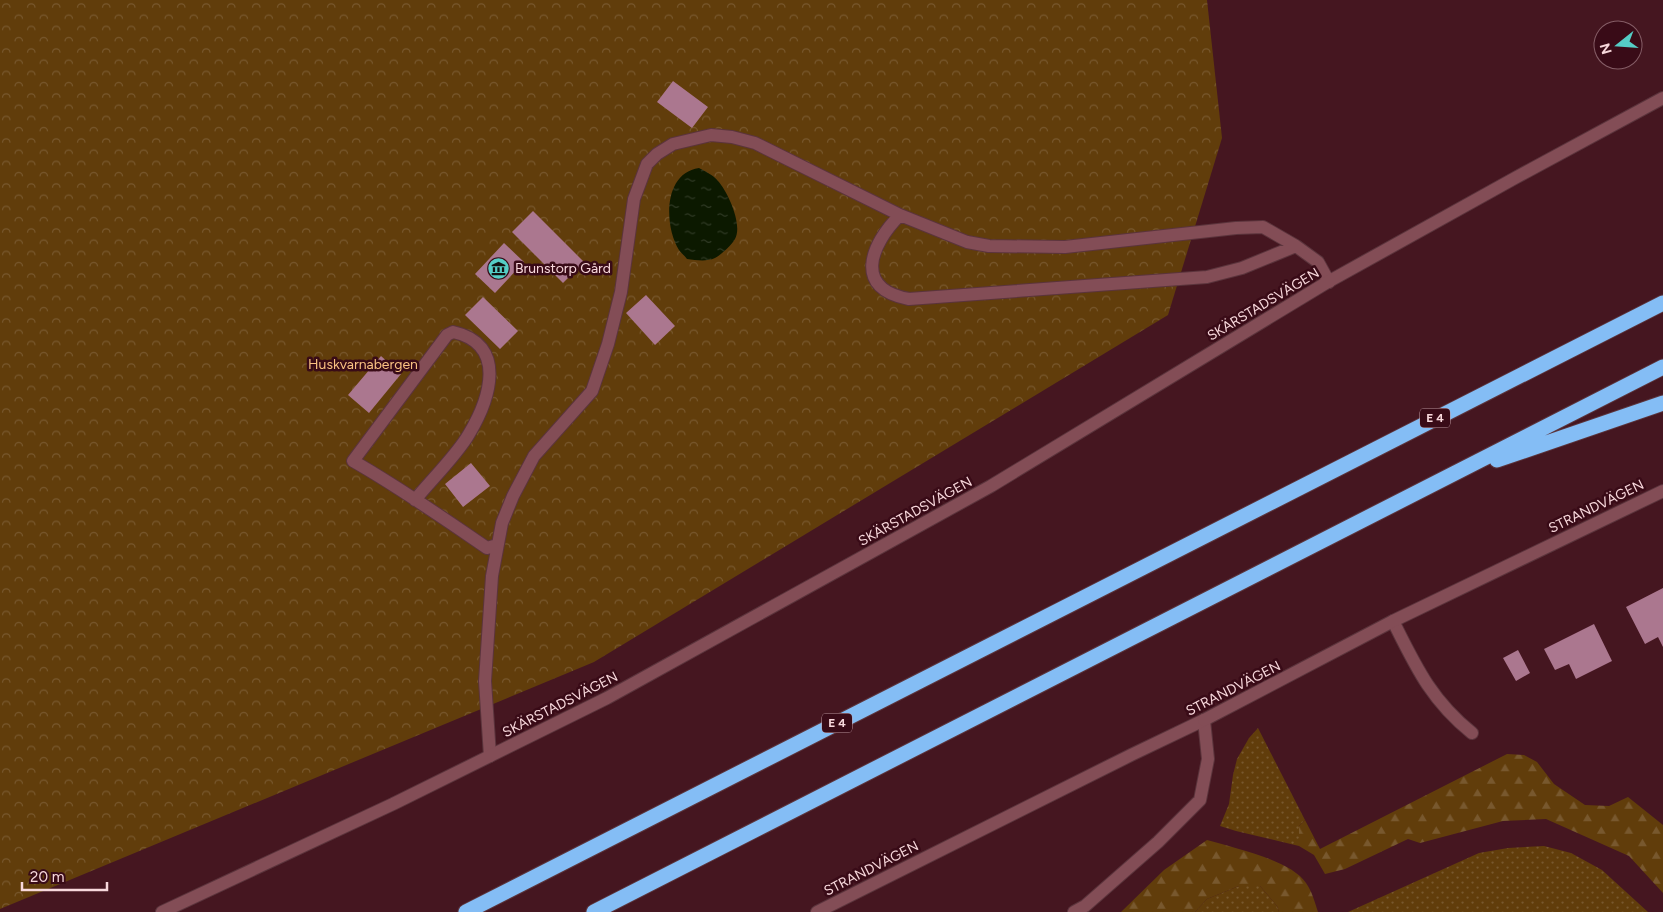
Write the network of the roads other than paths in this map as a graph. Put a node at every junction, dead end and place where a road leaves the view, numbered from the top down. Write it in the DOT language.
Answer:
graph roads {
  1 [pos="1663,98"];
  2 [pos="900,215"];
  3 [pos="1296,246"];
  4 [pos="1329,282"];
  5 [pos="1663,302"];
  6 [pos="1663,367"];
  7 [pos="1663,403"];
  8 [pos="1446,478"];
  9 [pos="1663,491"];
  10 [pos="415,500"];
  11 [pos="497,545"];
  12 [pos="1393,621"];
  13 [pos="1204,720"];
  14 [pos="1472,733"];
  15 [pos="490,756"];
  16 [pos="1080,910"];
  17 [pos="162,912"];
  18 [pos="466,912"];
  19 [pos="594,912"];
  20 [pos="817,912"];
  1 -- 4 [label="main road, SKÄRSTADSVÄGEN"];
  2 -- 3 [label="main road"];
  2 -- 3 [label="main road"];
  2 -- 11 [label="main road"];
  3 -- 4 [label="main road"];
  4 -- 15 [label="main road, SKÄRSTADSVÄGEN"];
  5 -- 18 [label="highway, E 4"];
  6 -- 8 [label="highway"];
  7 -- 8 [label="highway"];
  8 -- 19 [label="highway"];
  9 -- 12 [label="main road, STRANDVÄGEN"];
  10 -- 10 [label="main road"];
  10 -- 11 [label="main road"];
  11 -- 15 [label="main road"];
  12 -- 13 [label="main road, STRANDVÄGEN"];
  12 -- 14 [label="main road"];
  13 -- 16 [label="main road"];
  13 -- 20 [label="main road, STRANDVÄGEN"];
  15 -- 17 [label="main road, SKÄRSTADSVÄGEN"];
}
